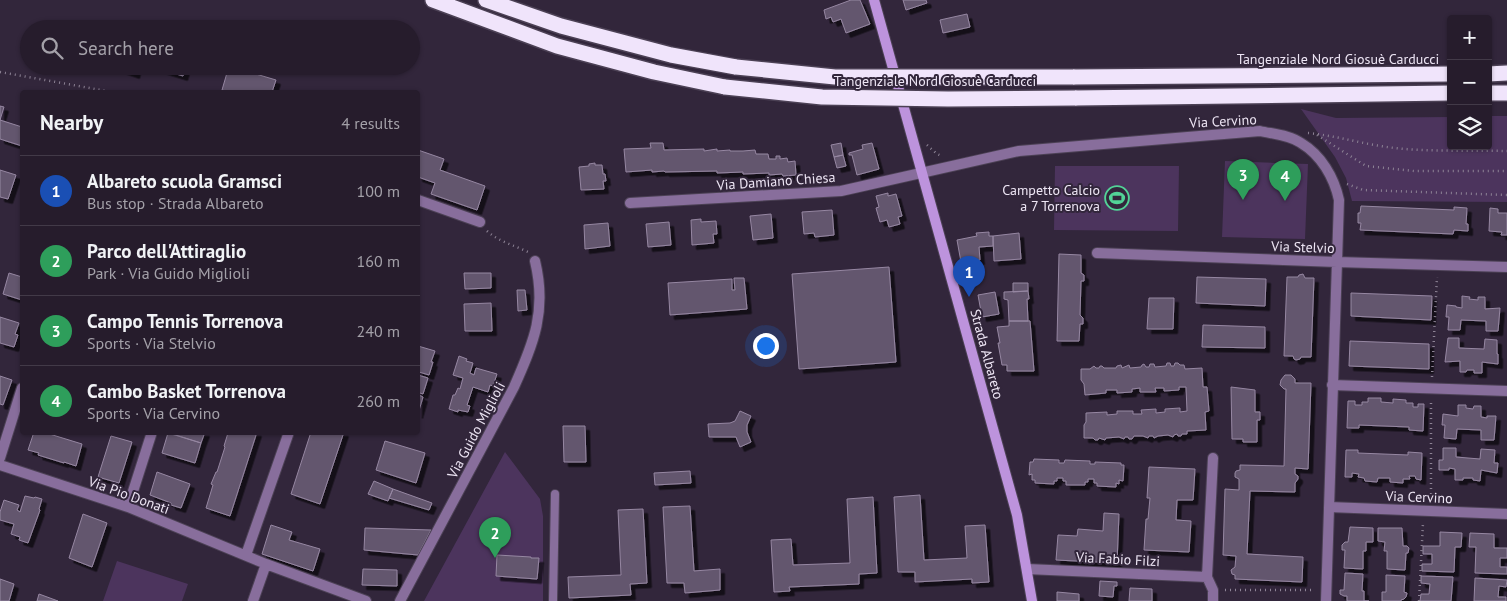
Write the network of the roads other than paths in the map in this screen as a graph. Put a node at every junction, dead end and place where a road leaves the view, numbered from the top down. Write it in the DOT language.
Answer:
graph roads {
  1 [pos="433,0"];
  2 [pos="486,0"];
  3 [pos="874,0"];
  4 [pos="1507,73"];
  5 [pos="1447,74"];
  6 [pos="1492,74"];
  7 [pos="1447,93"];
  8 [pos="1492,93"];
  9 [pos="1507,93"];
  10 [pos="922,173"];
  11 [pos="420,201"];
  12 [pos="630,204"];
  13 [pos="480,222"];
  14 [pos="1097,253"];
  15 [pos="535,261"];
  16 [pos="1337,262"];
  17 [pos="1507,267"];
  18 [pos="1332,385"];
  19 [pos="1507,392"];
  20 [pos="20,394"];
  21 [pos="151,435"];
  22 [pos="288,435"];
  23 [pos="0,458"];
  24 [pos="1213,458"];
  25 [pos="0,465"];
  26 [pos="555,494"];
  27 [pos="128,507"];
  28 [pos="1329,507"];
  29 [pos="1507,514"];
  30 [pos="246,555"];
  31 [pos="266,564"];
  32 [pos="1028,569"];
  33 [pos="1207,577"];
  34 [pos="253,601"];
  35 [pos="366,601"];
  36 [pos="400,601"];
  37 [pos="552,601"];
  38 [pos="1032,601"];
  39 [pos="1213,601"];
  40 [pos="1326,601"];
  1 -- 7 [label="highway, Tangenziale Nord Giosuè Carducci, bridge"];
  2 -- 5 [label="highway, Tangenziale Nord Giosuè Carducci, bridge"];
  3 -- 10 [label="street, Strada Albareto"];
  4 -- 6 [label="highway"];
  8 -- 9 [label="highway"];
  10 -- 12 [label="street, Via Damiano Chiesa"];
  10 -- 16 [label="street, Via Cervino"];
  10 -- 32 [label="street, Strada Albareto"];
  11 -- 13 [label="street"];
  14 -- 16 [label="street, Via Stelvio"];
  15 -- 36 [label="street, Via Guido Miglioli"];
  16 -- 17 [label="street, Via Stelvio"];
  16 -- 18 [label="street, Via Cervino"];
  18 -- 19 [label="street"];
  18 -- 28 [label="street, Via Cervino"];
  20 -- 23 [label="street"];
  21 -- 27 [label="street"];
  22 -- 30 [label="street"];
  24 -- 33 [label="street"];
  25 -- 27 [label="street, Via Pio Donati"];
  26 -- 37 [label="lane"];
  27 -- 30 [label="street, Via Pio Donati"];
  28 -- 29 [label="street, Via Cervino"];
  28 -- 40 [label="street, Via Cervino"];
  30 -- 31 [label="street, Via Pio Donati"];
  31 -- 34 [label="street"];
  31 -- 35 [label="street, Via Pio Donati"];
  32 -- 33 [label="street, Via Fabio Filzi"];
  32 -- 38 [label="street, Strada Albareto"];
  33 -- 39 [label="street"];
}
